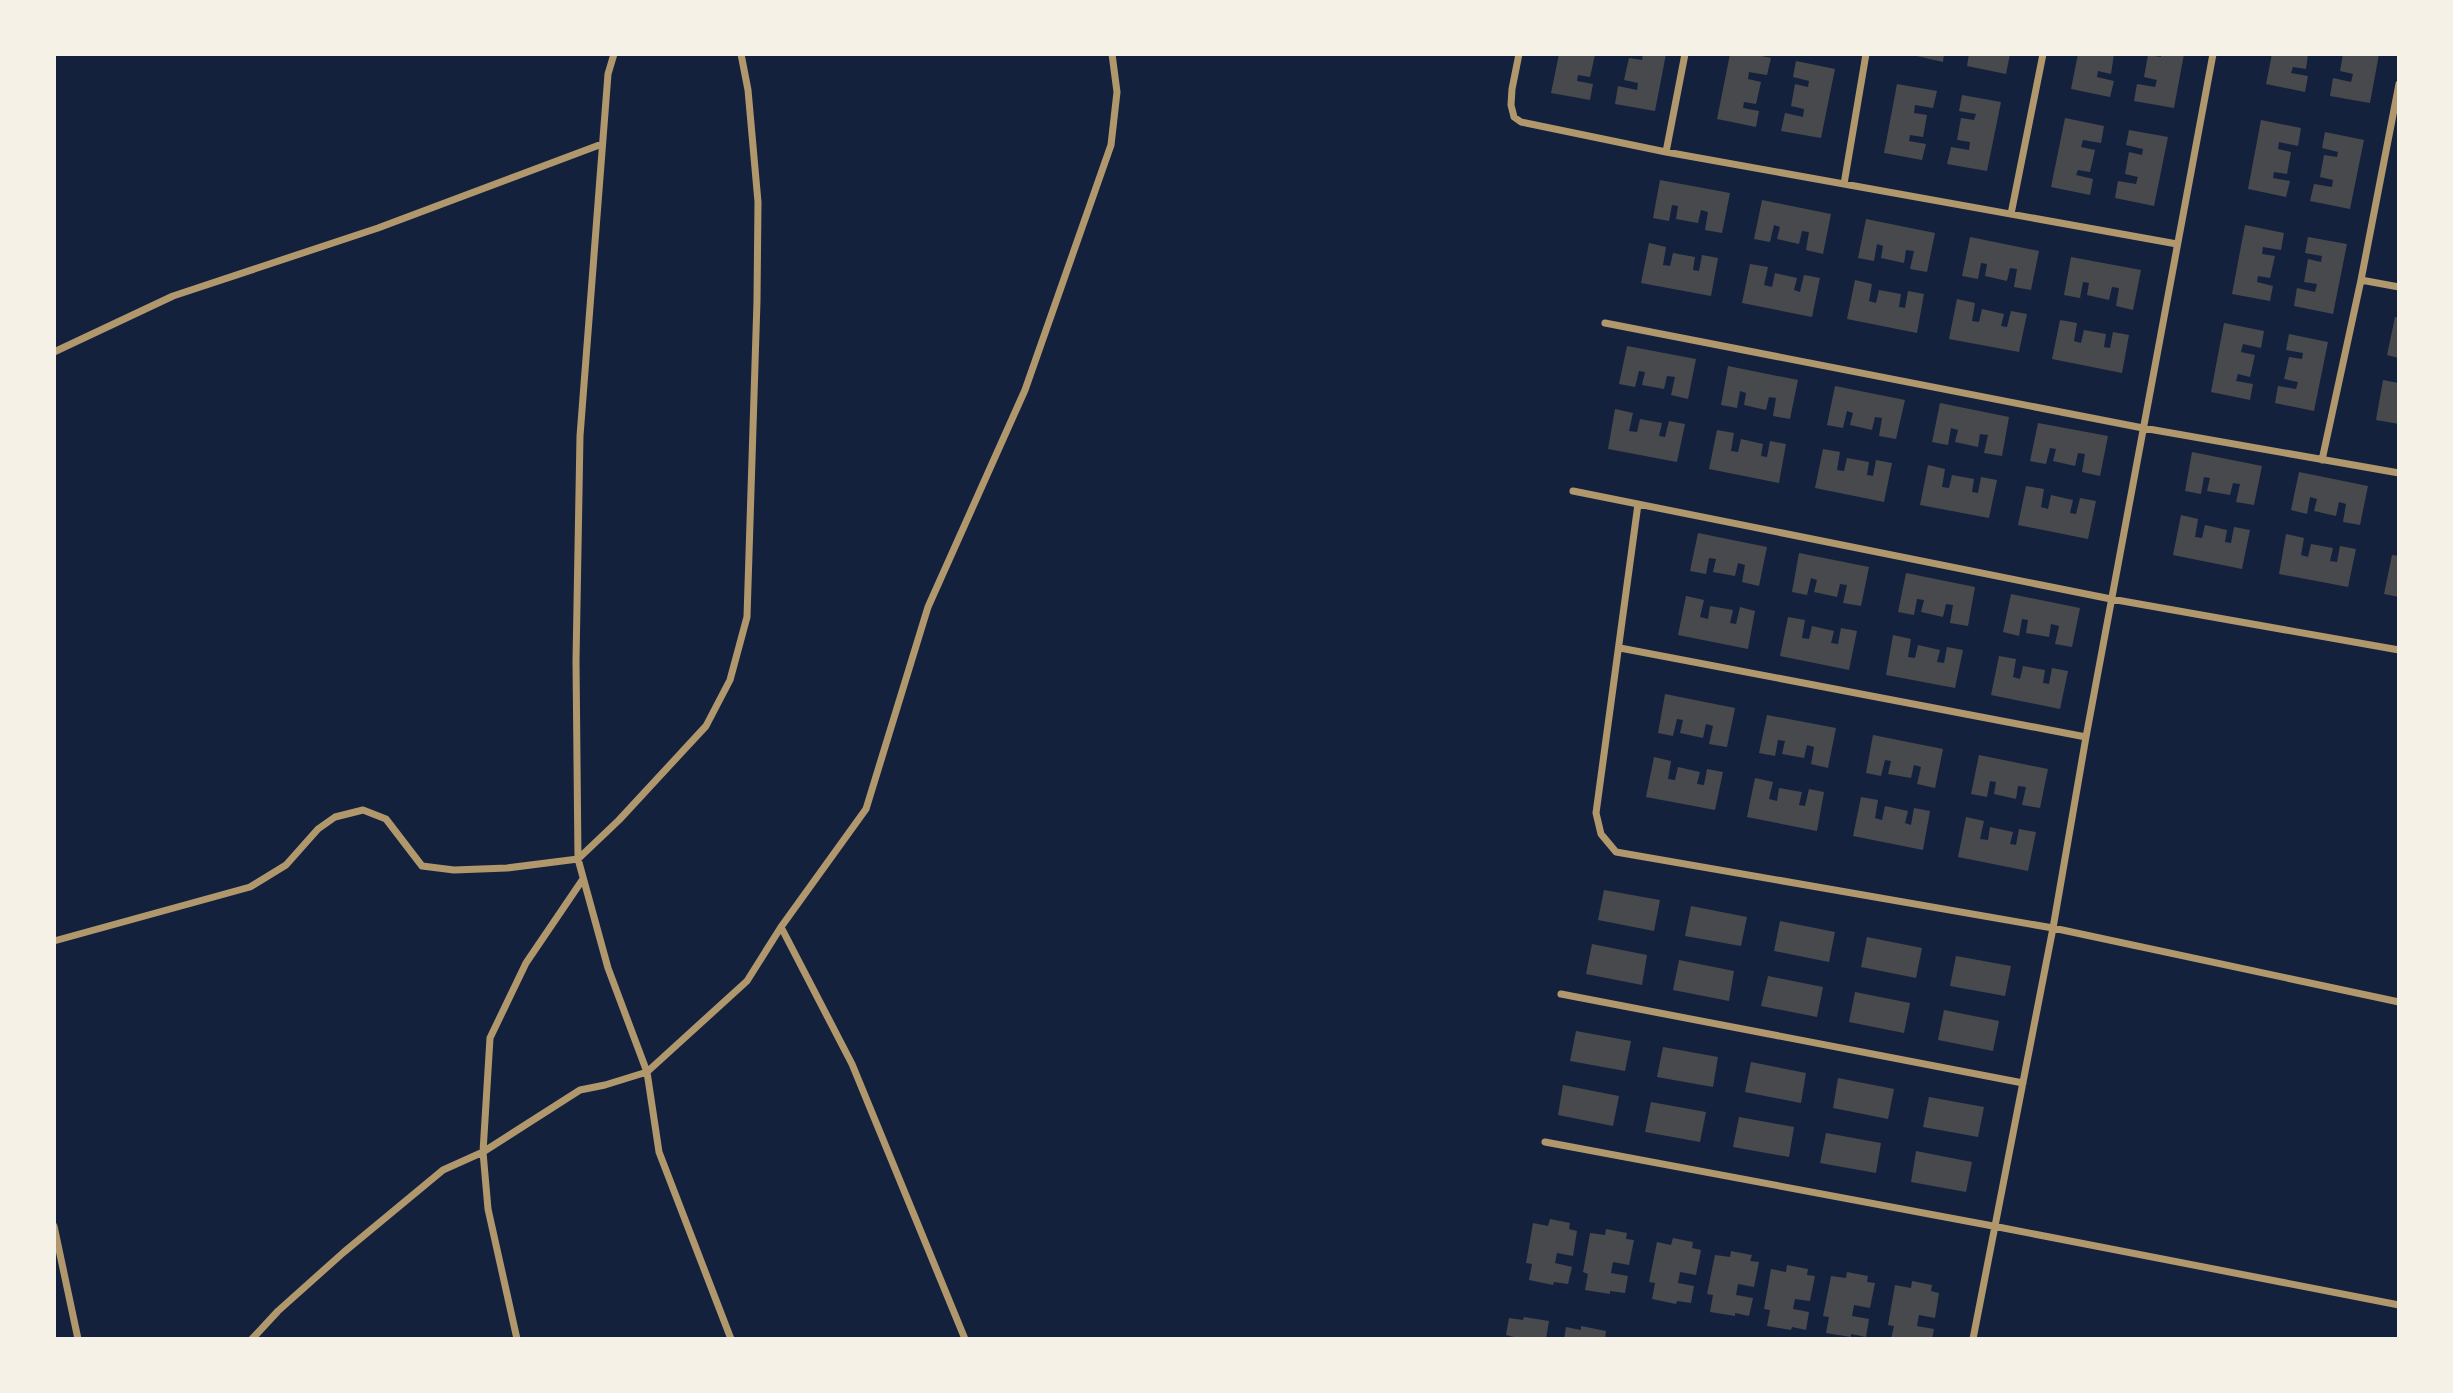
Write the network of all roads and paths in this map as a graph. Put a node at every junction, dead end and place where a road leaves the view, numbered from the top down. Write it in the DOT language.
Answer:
graph roads {
  1 [pos="614,54"];
  2 [pos="741,54"];
  3 [pos="1112,54"];
  4 [pos="1519,54"];
  5 [pos="1685,54"];
  6 [pos="1866,54"];
  7 [pos="2043,54"];
  8 [pos="2213,54"];
  9 [pos="2399,84"];
  10 [pos="2396,114"];
  11 [pos="602,145"];
  12 [pos="1666,152"];
  13 [pos="1844,184"];
  14 [pos="2011,214"];
  15 [pos="2177,244"];
  16 [pos="2361,279"];
  17 [pos="2399,287"];
  18 [pos="1605,323"];
  19 [pos="54,352"];
  20 [pos="2143,428"];
  21 [pos="2322,460"];
  22 [pos="2399,473"];
  23 [pos="1573,491"];
  24 [pos="1638,504"];
  25 [pos="2111,598"];
  26 [pos="1620,648"];
  27 [pos="2399,650"];
  28 [pos="2086,737"];
  29 [pos="578,859"];
  30 [pos="583,879"];
  31 [pos="781,928"];
  32 [pos="2053,928"];
  33 [pos="54,941"];
  34 [pos="1561,995"];
  35 [pos="2399,1002"];
  36 [pos="647,1072"];
  37 [pos="2024,1083"];
  38 [pos="1545,1142"];
  39 [pos="483,1152"];
  40 [pos="54,1226"];
  41 [pos="1993,1226"];
  42 [pos="2399,1305"];
  43 [pos="78,1339"];
  44 [pos="252,1339"];
  45 [pos="517,1339"];
  46 [pos="731,1339"];
  47 [pos="965,1339"];
  48 [pos="1973,1339"];
  1 -- 11 [label="street"];
  2 -- 29 [label="street"];
  3 -- 31 [label="street"];
  4 -- 12 [label="street"];
  5 -- 12 [label="street"];
  6 -- 13 [label="street"];
  7 -- 14 [label="street"];
  8 -- 15 [label="street"];
  9 -- 10 [label="street"];
  10 -- 16 [label="street"];
  11 -- 19 [label="street"];
  11 -- 29 [label="street"];
  12 -- 13 [label="street"];
  13 -- 14 [label="street"];
  14 -- 15 [label="street"];
  15 -- 20 [label="street"];
  16 -- 17 [label="street"];
  16 -- 21 [label="street"];
  18 -- 20 [label="street"];
  20 -- 21 [label="street"];
  20 -- 25 [label="street"];
  21 -- 22 [label="street"];
  23 -- 24 [label="street"];
  24 -- 25 [label="street"];
  24 -- 26 [label="street"];
  25 -- 27 [label="street"];
  25 -- 28 [label="street"];
  26 -- 28 [label="street"];
  26 -- 32 [label="street"];
  28 -- 32 [label="street"];
  29 -- 30 [label="street"];
  29 -- 33 [label="street"];
  30 -- 36 [label="street"];
  30 -- 39 [label="street"];
  31 -- 36 [label="street"];
  31 -- 47 [label="street"];
  32 -- 35 [label="street"];
  32 -- 37 [label="street"];
  34 -- 37 [label="street"];
  36 -- 39 [label="street"];
  36 -- 46 [label="street"];
  37 -- 41 [label="street"];
  38 -- 41 [label="street"];
  39 -- 44 [label="street"];
  39 -- 45 [label="street"];
  40 -- 43 [label="street"];
  41 -- 42 [label="street"];
  41 -- 48 [label="street"];
}
